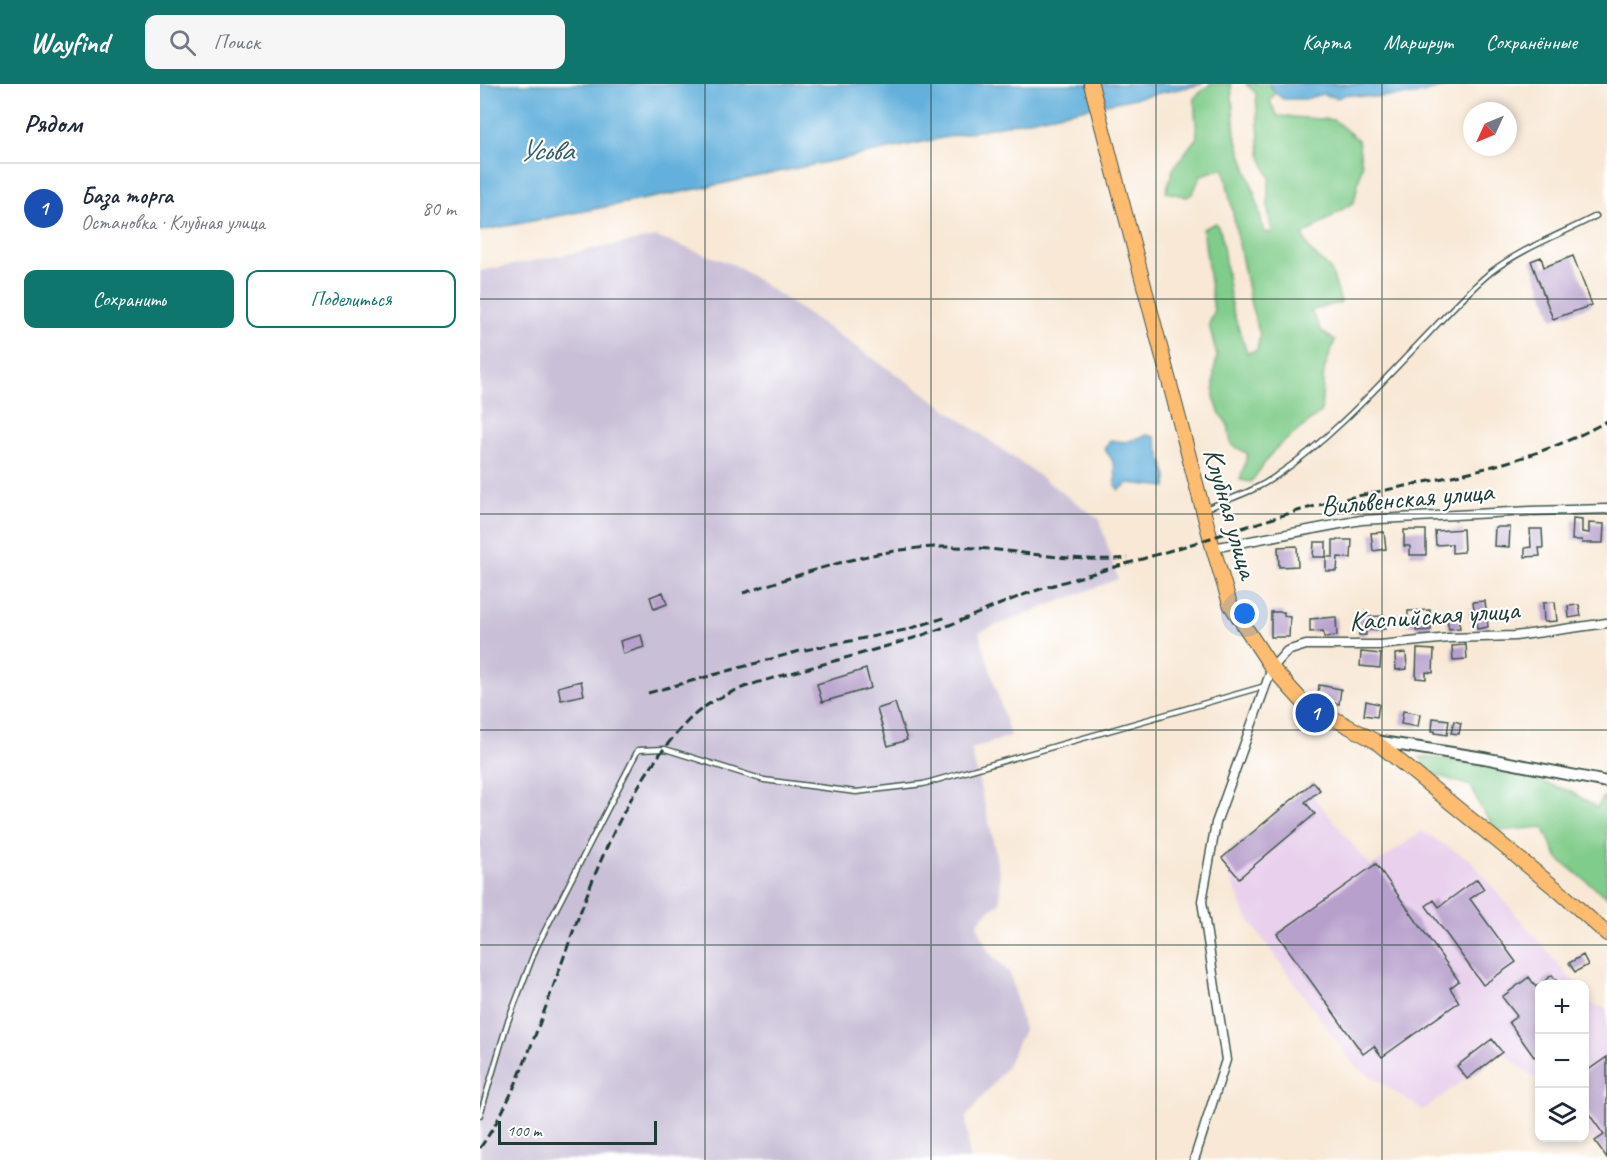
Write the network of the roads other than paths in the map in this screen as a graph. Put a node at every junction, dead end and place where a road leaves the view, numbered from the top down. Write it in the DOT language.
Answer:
graph roads {
  1 [pos="1090,84"];
  2 [pos="1596,216"];
  3 [pos="1607,509"];
  4 [pos="1203,510"];
  5 [pos="1213,548"];
  6 [pos="1607,623"];
  7 [pos="1272,668"];
  8 [pos="1266,686"];
  9 [pos="1375,741"];
  10 [pos="1607,783"];
  11 [pos="1607,934"];
  12 [pos="480,1115"];
  13 [pos="1194,1160"];
  1 -- 4 [label="main road, Клубная улица"];
  2 -- 4 [label="lane"];
  3 -- 5 [label="street, Вильвенская улица"];
  4 -- 5 [label="main road, Клубная улица"];
  5 -- 7 [label="main road, Клубная улица"];
  6 -- 7 [label="street, Каспийская улица"];
  7 -- 8 [label="street"];
  7 -- 9 [label="main road, Клубная улица"];
  8 -- 12 [label="lane"];
  8 -- 13 [label="street"];
  9 -- 10 [label="street"];
  9 -- 11 [label="main road, Клубная улица"];
}
